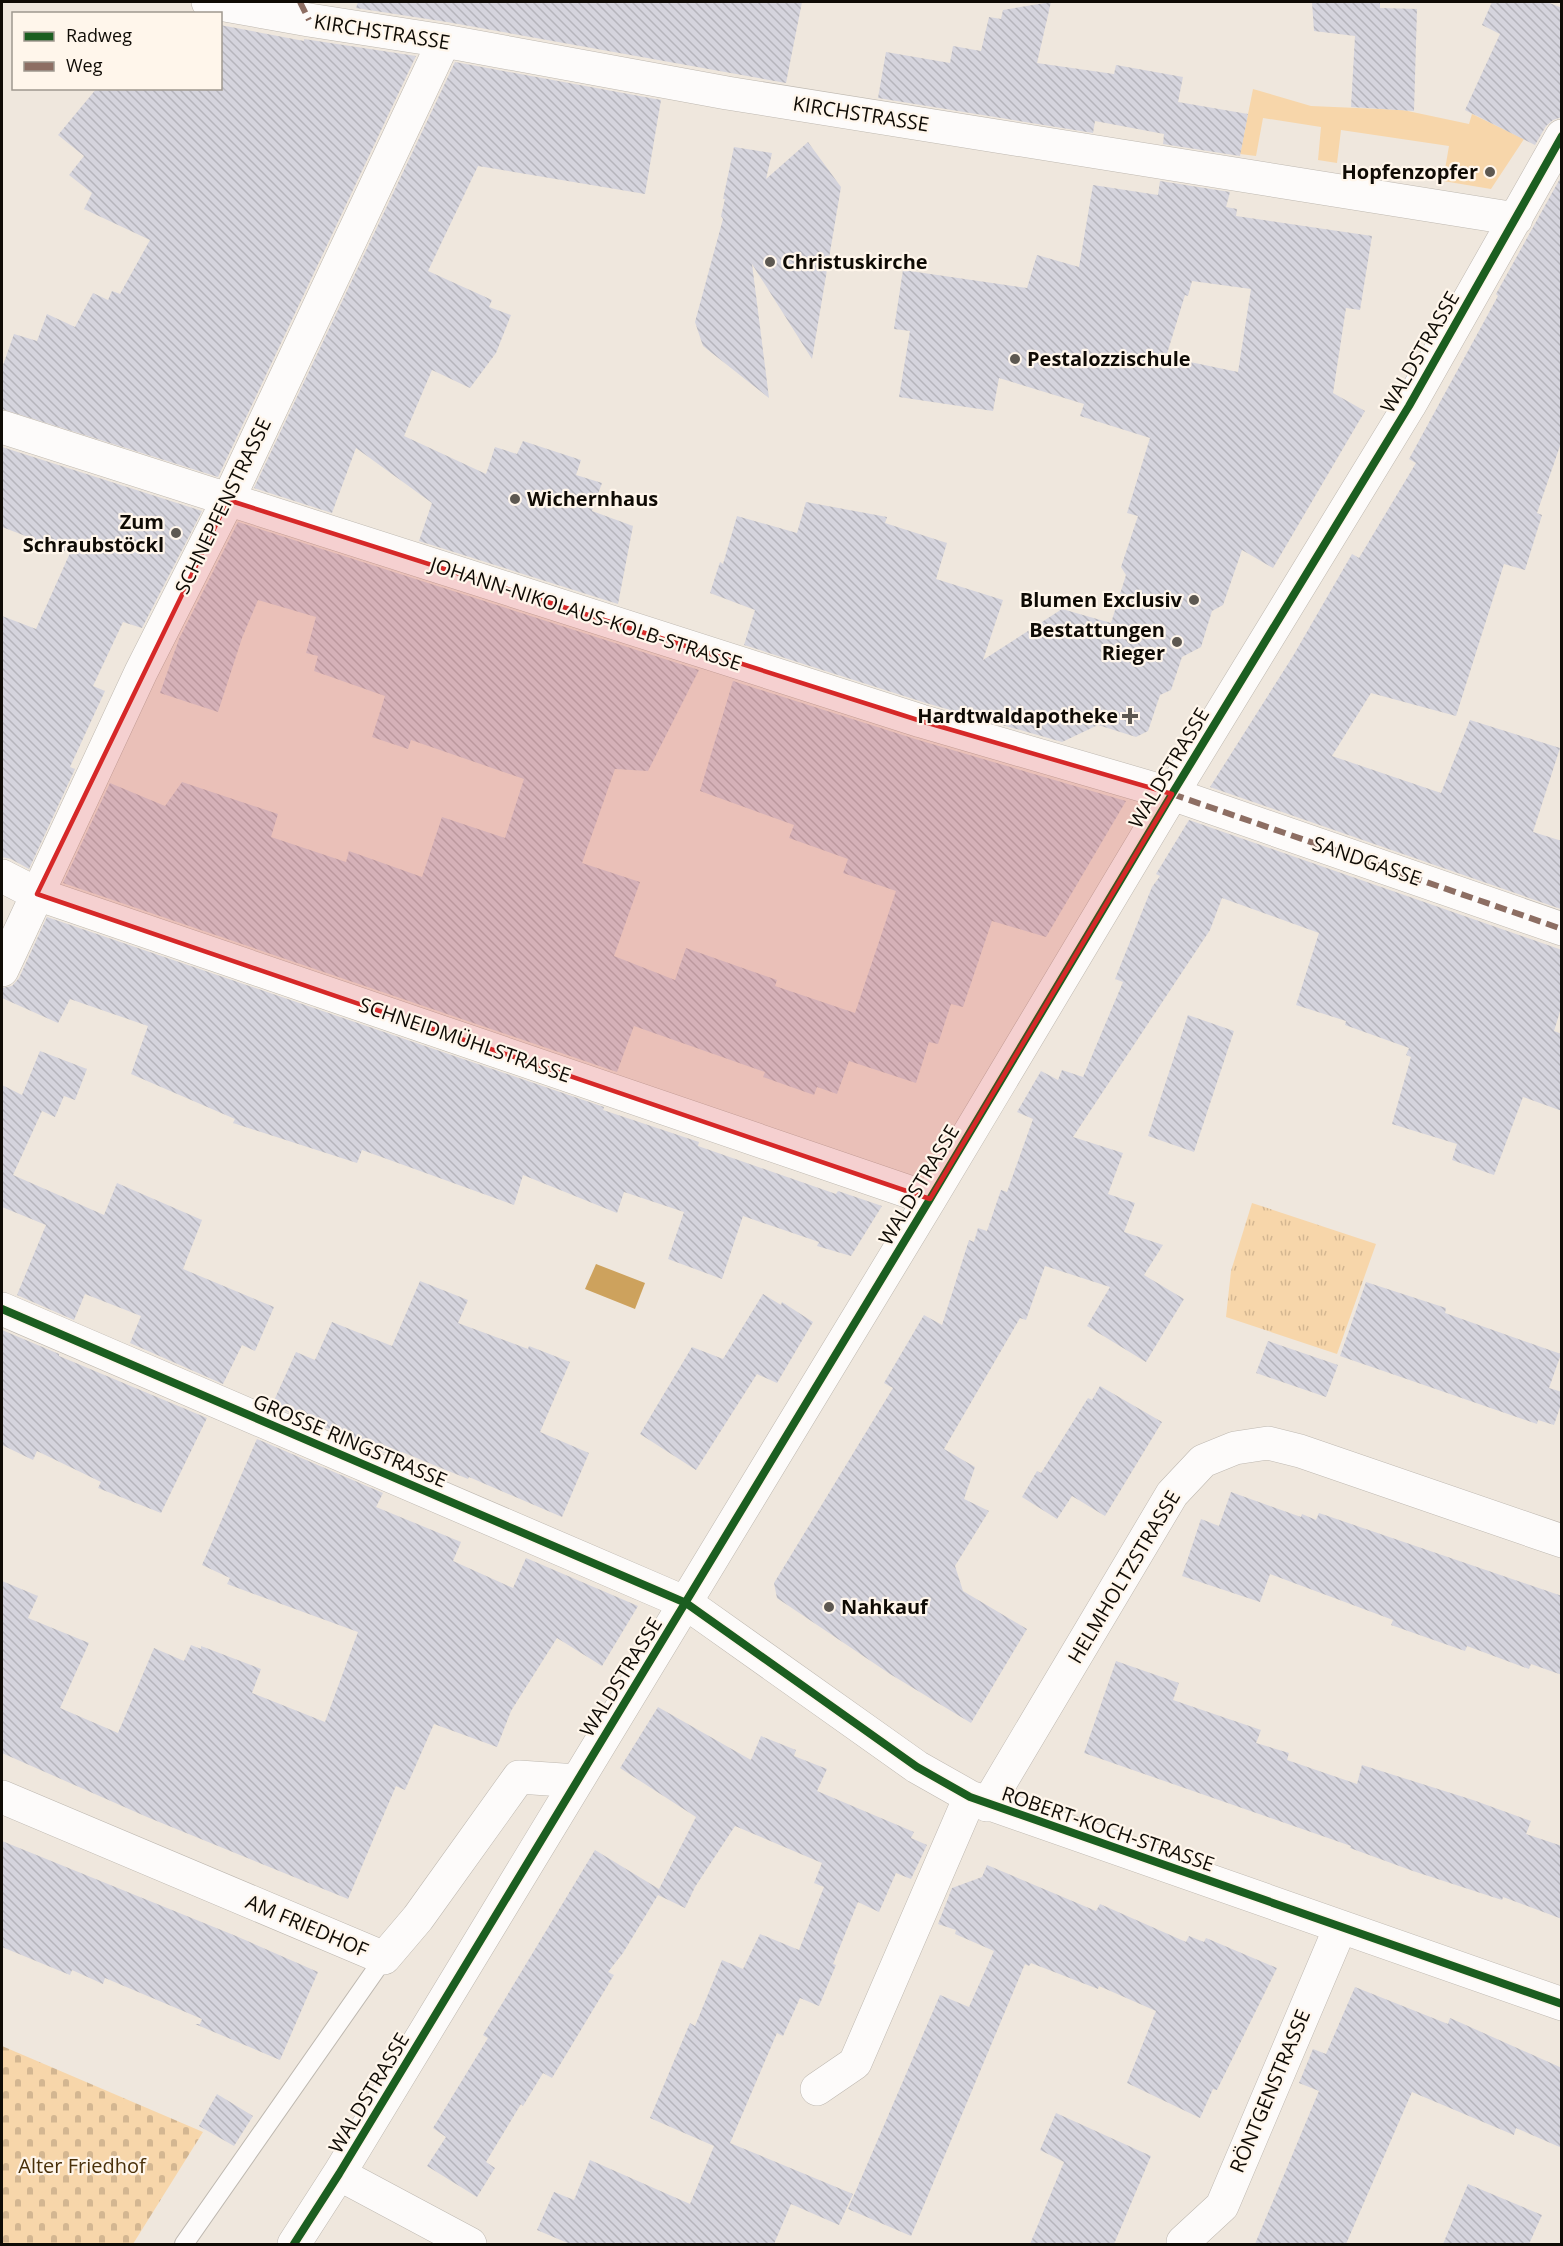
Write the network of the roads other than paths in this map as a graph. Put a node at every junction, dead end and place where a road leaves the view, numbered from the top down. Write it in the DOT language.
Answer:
graph roads {
  1 [pos="208,2"];
  2 [pos="444,41"];
  3 [pos="1562,136"];
  4 [pos="1516,219"];
  5 [pos="2,427"];
  6 [pos="228,500"];
  7 [pos="1172,794"];
  8 [pos="2,876"];
  9 [pos="37,894"];
  10 [pos="1562,929"];
  11 [pos="2,970"];
  12 [pos="930,1199"];
  13 [pos="2,1309"];
  14 [pos="1562,1541"];
  15 [pos="686,1603"];
  16 [pos="577,1781"];
  17 [pos="2,1797"];
  18 [pos="979,1801"];
  19 [pos="1340,1928"];
  20 [pos="384,1958"];
  21 [pos="1562,2004"];
  22 [pos="817,2089"];
  23 [pos="339,2174"];
  24 [pos="1183,2242"];
  25 [pos="184,2244"];
  26 [pos="294,2244"];
  27 [pos="470,2244"];
  1 -- 2 [label="street, KIRCHSTRASSE"];
  2 -- 4 [label="street, KIRCHSTRASSE"];
  2 -- 6 [label="street, SCHNEPFENSTRASSE"];
  3 -- 4 [label="street, WALDSTRASSE"];
  4 -- 7 [label="street, WALDSTRASSE"];
  5 -- 6 [label="street, JOHANN-NIKOLAUS-KOLB-STRASSE"];
  6 -- 7 [label="street, JOHANN-NIKOLAUS-KOLB-STRASSE"];
  6 -- 9 [label="street, SCHNEPFENSTRASSE"];
  7 -- 10 [label="street, SANDGASSE"];
  7 -- 12 [label="street, WALDSTRASSE"];
  8 -- 9 [label="street, SCHNEIDMÜHLSTRASSE"];
  9 -- 11 [label="street, SCHNEPFENSTRASSE"];
  9 -- 12 [label="street, SCHNEIDMÜHLSTRASSE"];
  12 -- 15 [label="street, WALDSTRASSE"];
  13 -- 15 [label="street, GROSSE RINGSTRASSE"];
  14 -- 18 [label="street, HELMHOLTZSTRASSE"];
  15 -- 16 [label="street, WALDSTRASSE"];
  15 -- 18 [label="street, ROBERT-KOCH-STRASSE"];
  16 -- 20 [label="street, AM FRIEDHOF"];
  16 -- 23 [label="street, WALDSTRASSE"];
  17 -- 20 [label="street, AM FRIEDHOF"];
  18 -- 19 [label="street, ROBERT-KOCH-STRASSE"];
  18 -- 22 [label="street, HELMHOLTZSTRASSE"];
  19 -- 21 [label="street, ROBERT-KOCH-STRASSE"];
  19 -- 24 [label="street, RÖNTGENSTRASSE"];
  20 -- 25 [label="lane"];
  23 -- 26 [label="street, WALDSTRASSE"];
  23 -- 27 [label="street"];
}
